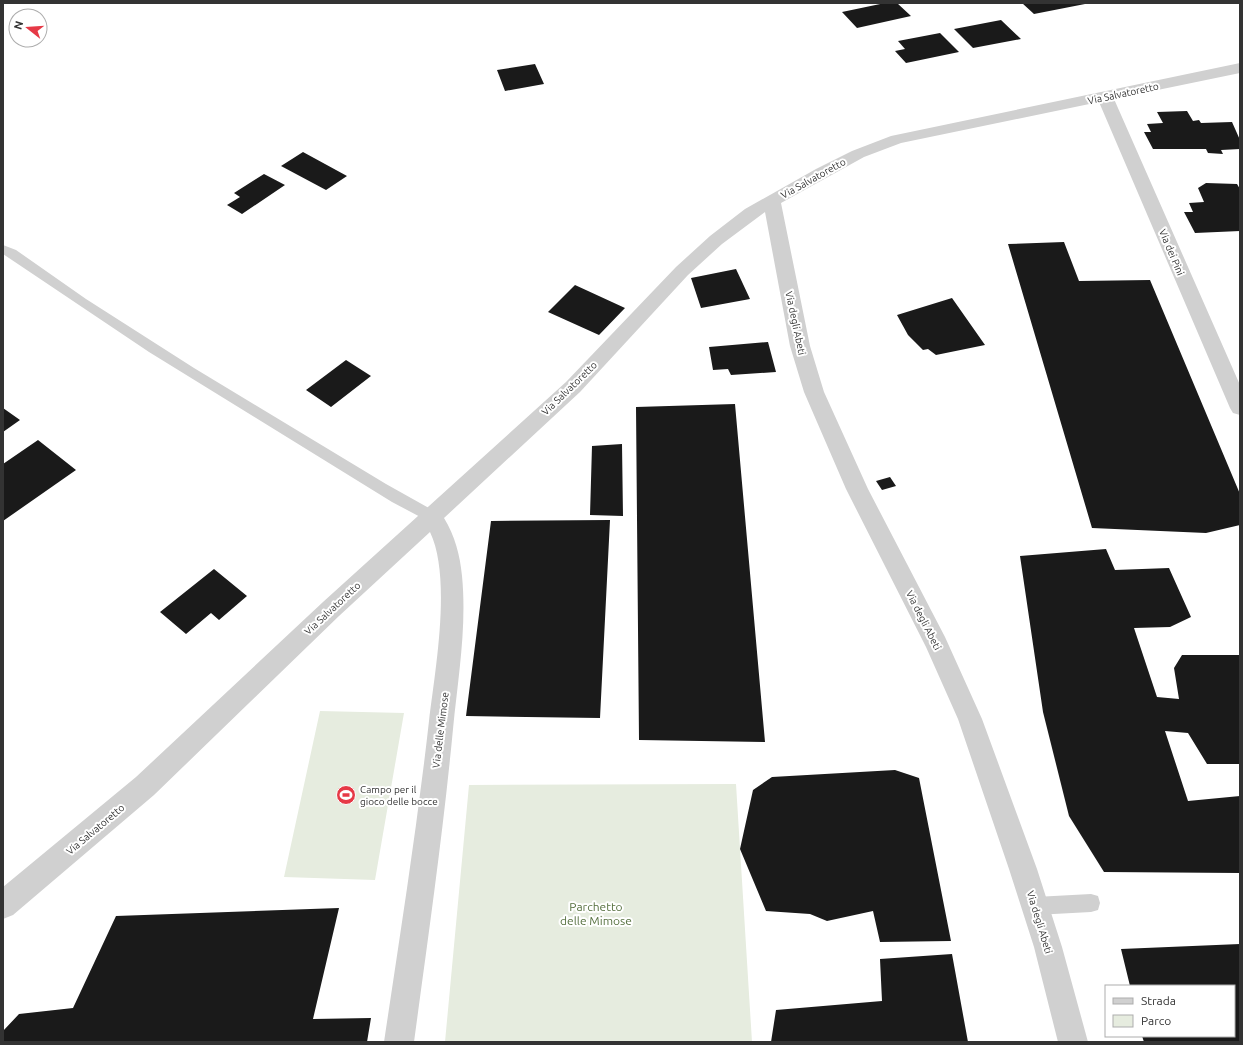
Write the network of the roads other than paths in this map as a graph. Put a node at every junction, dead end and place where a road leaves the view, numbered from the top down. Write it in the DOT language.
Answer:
graph roads {
  1 [pos="1240,68"];
  2 [pos="1105,97"];
  3 [pos="772,201"];
  4 [pos="3,249"];
  5 [pos="1240,408"];
  6 [pos="431,516"];
  7 [pos="1091,903"];
  8 [pos="3,905"];
  9 [pos="1035,906"];
  10 [pos="399,1042"];
  11 [pos="1073,1042"];
  1 -- 2 [label="street, Via Salvatoretto"];
  2 -- 3 [label="street, Via Salvatoretto"];
  2 -- 5 [label="street, Via dei Pini"];
  3 -- 6 [label="street, Via Salvatoretto"];
  3 -- 9 [label="street, Via degli Abeti"];
  4 -- 6 [label="lane"];
  6 -- 8 [label="street, Via Salvatoretto"];
  6 -- 10 [label="street, Via delle Mimose"];
  7 -- 9 [label="lane"];
  9 -- 11 [label="street, Via degli Abeti"];
}
